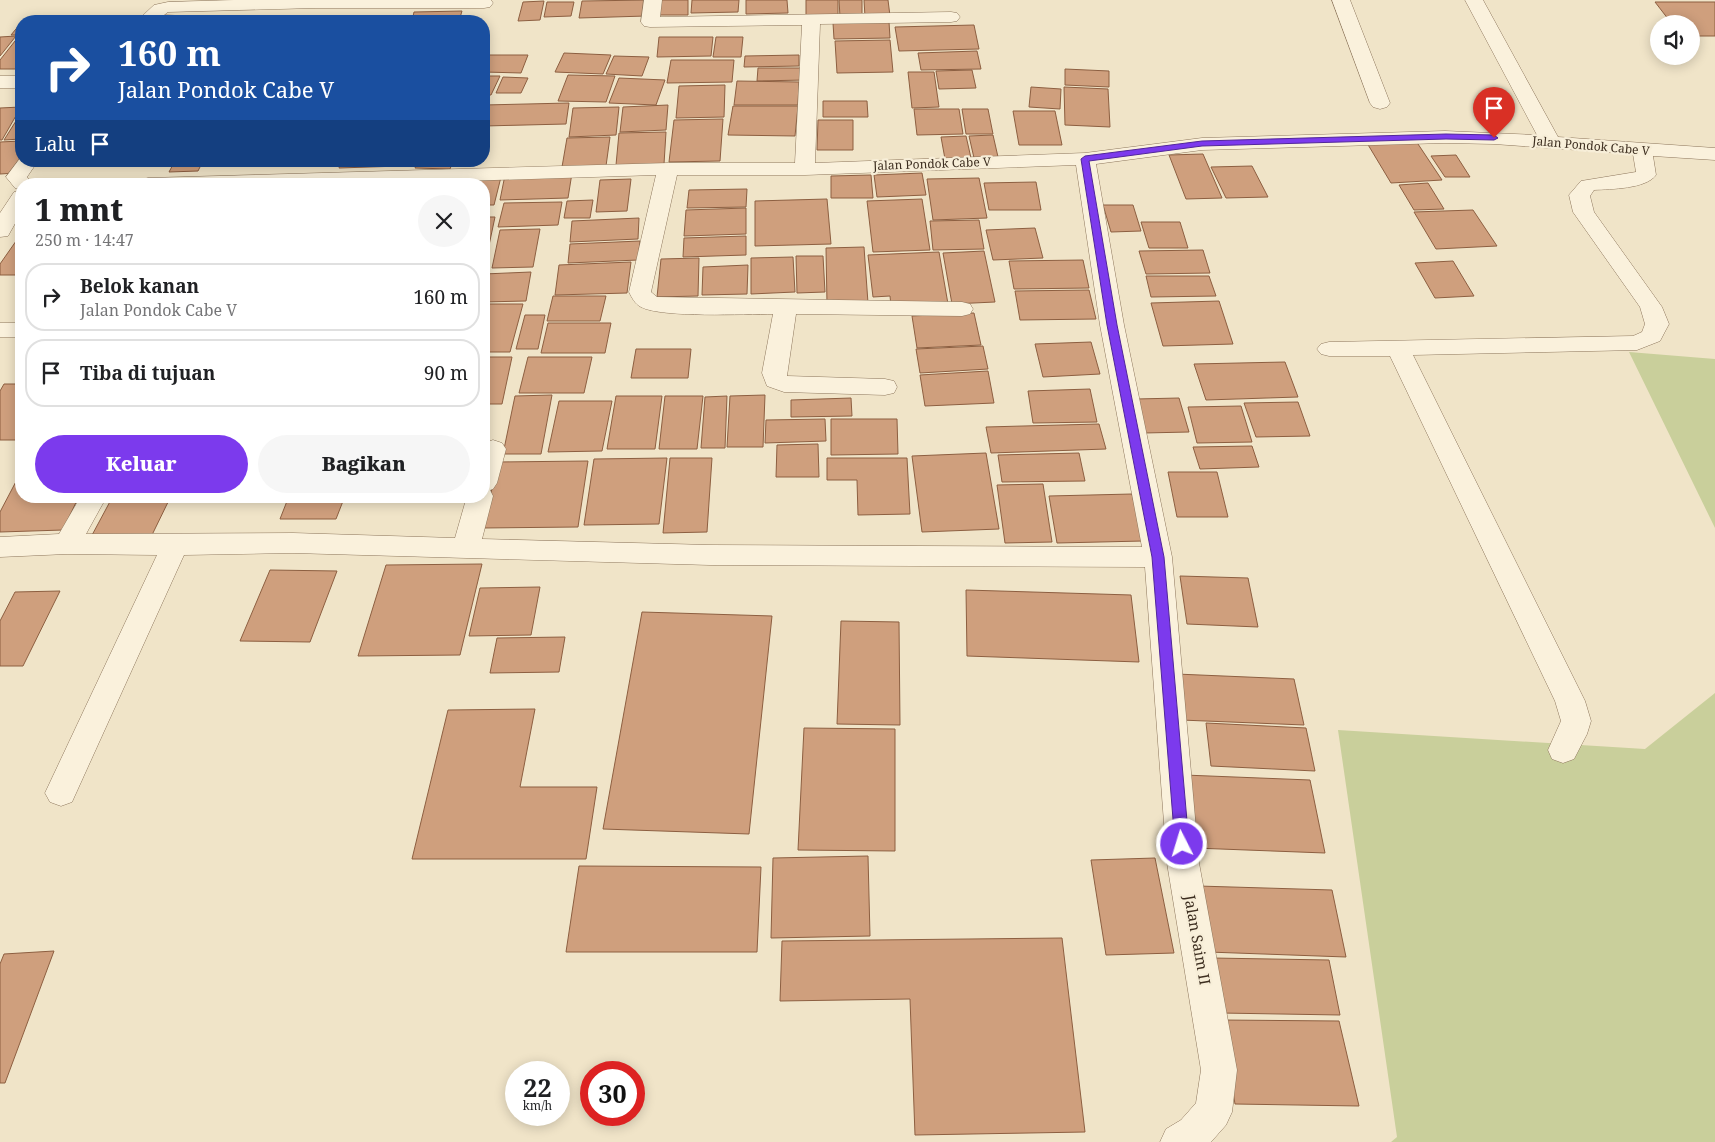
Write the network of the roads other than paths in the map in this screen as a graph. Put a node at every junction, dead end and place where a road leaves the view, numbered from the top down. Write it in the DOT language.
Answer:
graph roads {
  1 [pos="653,0"];
  2 [pos="1341,0"];
  3 [pos="1474,0"];
  4 [pos="485,2"];
  5 [pos="315,3"];
  6 [pos="806,14"];
  7 [pos="153,15"];
  8 [pos="310,15"];
  9 [pos="479,15"];
  10 [pos="951,17"];
  11 [pos="0,82"];
  12 [pos="15,82"];
  13 [pos="1380,104"];
  14 [pos="1551,142"];
  15 [pos="1642,150"];
  16 [pos="1715,154"];
  17 [pos="1085,159"];
  18 [pos="24,167"];
  19 [pos="410,168"];
  20 [pos="668,169"];
  21 [pos="805,169"];
  22 [pos="244,171"];
  23 [pos="16,178"];
  24 [pos="192,178"];
  25 [pos="15,189"];
  26 [pos="0,190"];
  27 [pos="15,206"];
  28 [pos="0,231"];
  29 [pos="786,307"];
  30 [pos="962,310"];
  31 [pos="0,330"];
  32 [pos="15,330"];
  33 [pos="1398,348"];
  34 [pos="1329,349"];
  35 [pos="885,387"];
  36 [pos="493,449"];
  37 [pos="490,460"];
  38 [pos="90,503"];
  39 [pos="478,503"];
  40 [pos="67,544"];
  41 [pos="175,545"];
  42 [pos="0,547"];
  43 [pos="466,548"];
  44 [pos="1158,557"];
  45 [pos="1563,750"];
  46 [pos="61,793"];
  47 [pos="1179,1142"];
  1 -- 6 [label="street"];
  2 -- 13 [label="street"];
  3 -- 14 [label="street"];
  4 -- 5 [label="street"];
  4 -- 9 [label="street"];
  5 -- 7 [label="street"];
  5 -- 8 [label="street"];
  6 -- 10 [label="street"];
  6 -- 21 [label="street"];
  11 -- 12 [label="street"];
  14 -- 15 [label="street, Jalan Pondok Cabe V"];
  14 -- 17 [label="street, Jalan Pondok Cabe V"];
  15 -- 16 [label="street, Jalan Pondok Cabe V"];
  15 -- 33 [label="street"];
  17 -- 21 [label="street, Jalan Pondok Cabe V"];
  17 -- 44 [label="street, Jalan Saim II"];
  18 -- 23 [label="street"];
  19 -- 20 [label="street, Jalan Pondok Cabe V"];
  19 -- 22 [label="street, Jalan Pondok Cabe V"];
  20 -- 21 [label="street, Jalan Pondok Cabe V"];
  20 -- 29 [label="street"];
  22 -- 24 [label="street, Jalan Pondok Cabe V"];
  25 -- 26 [label="street"];
  27 -- 28 [label="street"];
  29 -- 30 [label="street"];
  29 -- 35 [label="street"];
  31 -- 32 [label="street"];
  33 -- 34 [label="street"];
  33 -- 45 [label="street"];
  36 -- 37 [label="street"];
  38 -- 40 [label="street"];
  39 -- 43 [label="street"];
  40 -- 41 [label="street"];
  40 -- 42 [label="street"];
  41 -- 43 [label="street"];
  41 -- 46 [label="street"];
  43 -- 44 [label="street"];
  44 -- 47 [label="street, Jalan Saim II"];
}
